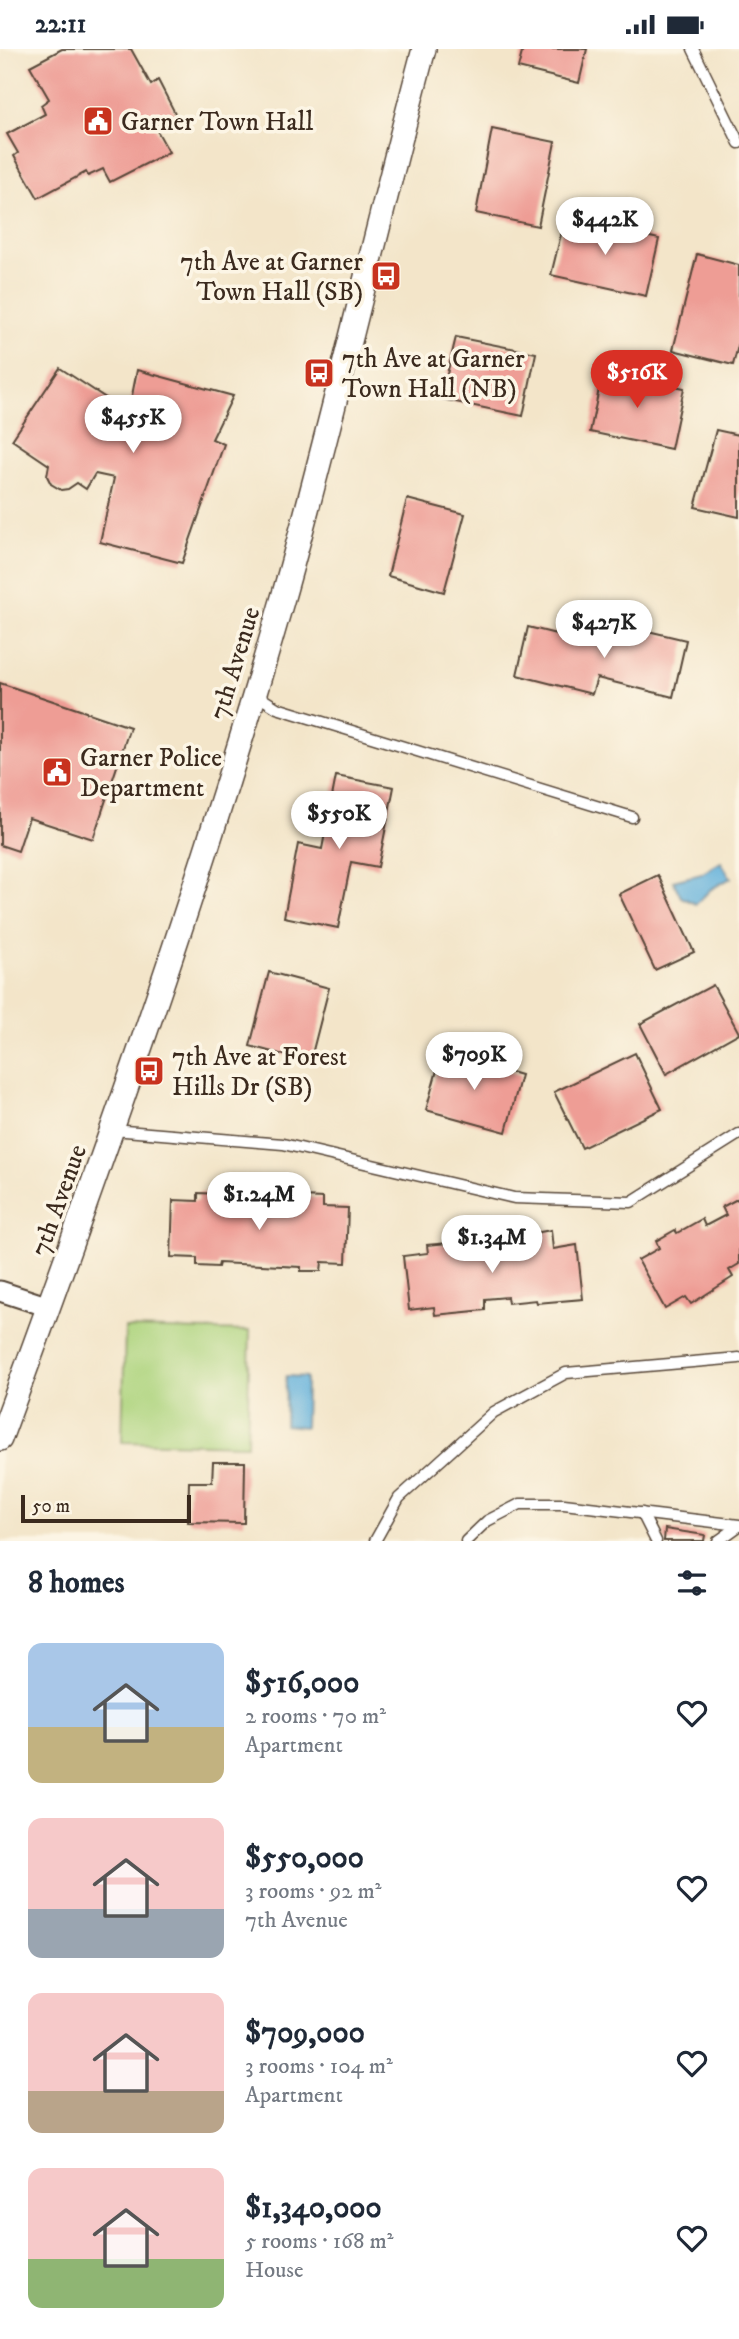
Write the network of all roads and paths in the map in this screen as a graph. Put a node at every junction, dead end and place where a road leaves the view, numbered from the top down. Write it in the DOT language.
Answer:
graph roads {
  1 [pos="424,49"];
  2 [pos="693,49"];
  3 [pos="739,143"];
  4 [pos="255,693"];
  5 [pos="632,817"];
  6 [pos="113,1130"];
  7 [pos="739,1134"];
  8 [pos="0,1290"];
  9 [pos="49,1307"];
  10 [pos="739,1358"];
  11 [pos="0,1439"];
  12 [pos="642,1513"];
  13 [pos="739,1525"];
  14 [pos="375,1541"];
  15 [pos="466,1541"];
  16 [pos="656,1541"];
  17 [pos="718,1541"];
  1 -- 4 [label="street, 7th Avenue"];
  2 -- 3 [label="lane"];
  4 -- 5 [label="lane"];
  4 -- 6 [label="street, 7th Avenue"];
  6 -- 7 [label="lane"];
  6 -- 9 [label="street, 7th Avenue"];
  8 -- 9 [label="street"];
  9 -- 11 [label="street, 7th Avenue"];
  10 -- 14 [label="lane"];
  12 -- 13 [label="lane"];
  12 -- 15 [label="lane"];
  12 -- 16 [label="lane"];
  13 -- 17 [label="lane"];
}
